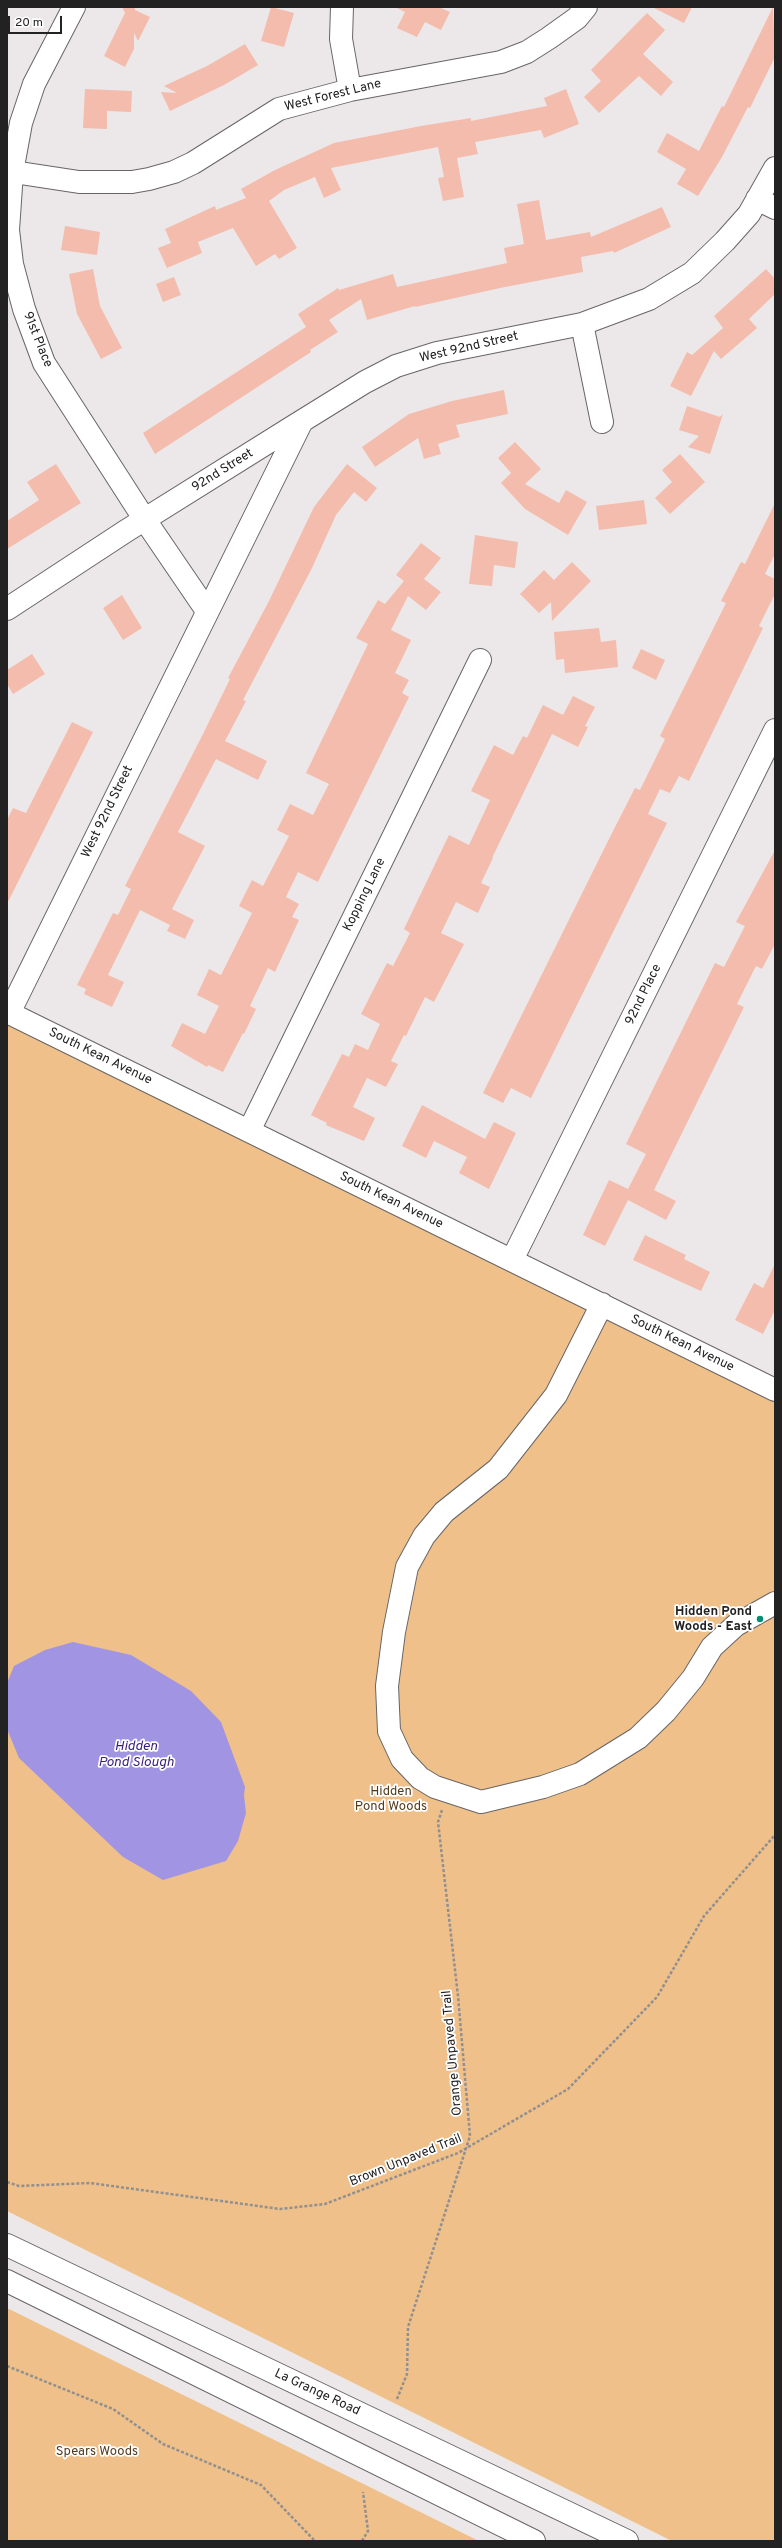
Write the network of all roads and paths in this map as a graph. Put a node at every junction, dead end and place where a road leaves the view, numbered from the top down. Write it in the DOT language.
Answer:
graph roads {
  1 [pos="74,7"];
  2 [pos="342,7"];
  3 [pos="586,7"];
  4 [pos="350,90"];
  5 [pos="775,168"];
  6 [pos="10,172"];
  7 [pos="766,204"];
  8 [pos="582,324"];
  9 [pos="302,421"];
  10 [pos="602,422"];
  11 [pos="145,520"];
  12 [pos="7,609"];
  13 [pos="207,612"];
  14 [pos="480,660"];
  15 [pos="775,730"];
  16 [pos="8,1012"];
  17 [pos="249,1131"];
  18 [pos="512,1260"];
  19 [pos="602,1304"];
  20 [pos="775,1390"];
  21 [pos="775,1603"];
  22 [pos="449,1792"];
  23 [pos="775,1835"];
  24 [pos="466,2148"];
  25 [pos="7,2182"];
  26 [pos="7,2245"];
  27 [pos="7,2280"];
  28 [pos="7,2366"];
  29 [pos="396,2399"];
  30 [pos="363,2492"];
  31 [pos="315,2541"];
  32 [pos="362,2541"];
  33 [pos="534,2541"];
  34 [pos="627,2541"];
  1 -- 6 [label="main road, 91st Place"];
  2 -- 4 [label="main road"];
  3 -- 4 [label="main road, West Forest Lane"];
  4 -- 6 [label="main road, West Forest Lane"];
  5 -- 7 [label="main road, West 92nd Street"];
  6 -- 11 [label="main road, 91st Place"];
  7 -- 8 [label="main road, West 92nd Street"];
  8 -- 9 [label="main road, West 92nd Street"];
  8 -- 10 [label="main road"];
  9 -- 11 [label="main road, 92nd Street"];
  9 -- 13 [label="main road, West 92nd Street"];
  11 -- 12 [label="main road"];
  11 -- 13 [label="main road"];
  13 -- 16 [label="main road, West 92nd Street"];
  14 -- 17 [label="main road, Kopping Lane"];
  15 -- 18 [label="main road, 92nd Place"];
  16 -- 17 [label="main road, South Kean Avenue"];
  17 -- 18 [label="main road, South Kean Avenue"];
  18 -- 19 [label="main road, South Kean Avenue"];
  19 -- 20 [label="main road, South Kean Avenue"];
  19 -- 22 [label="main road"];
  21 -- 22 [label="main road"];
  22 -- 24 [label="path, Orange Unpaved Trail"];
  23 -- 24 [label="path, Brown Unpaved Trail"];
  24 -- 25 [label="path, Brown Unpaved Trail"];
  24 -- 29 [label="path, Orange Unpaved Trail"];
  26 -- 34 [label="main road, La Grange Road"];
  27 -- 33 [label="main road"];
  28 -- 31 [label="path"];
  30 -- 32 [label="path"];
}
